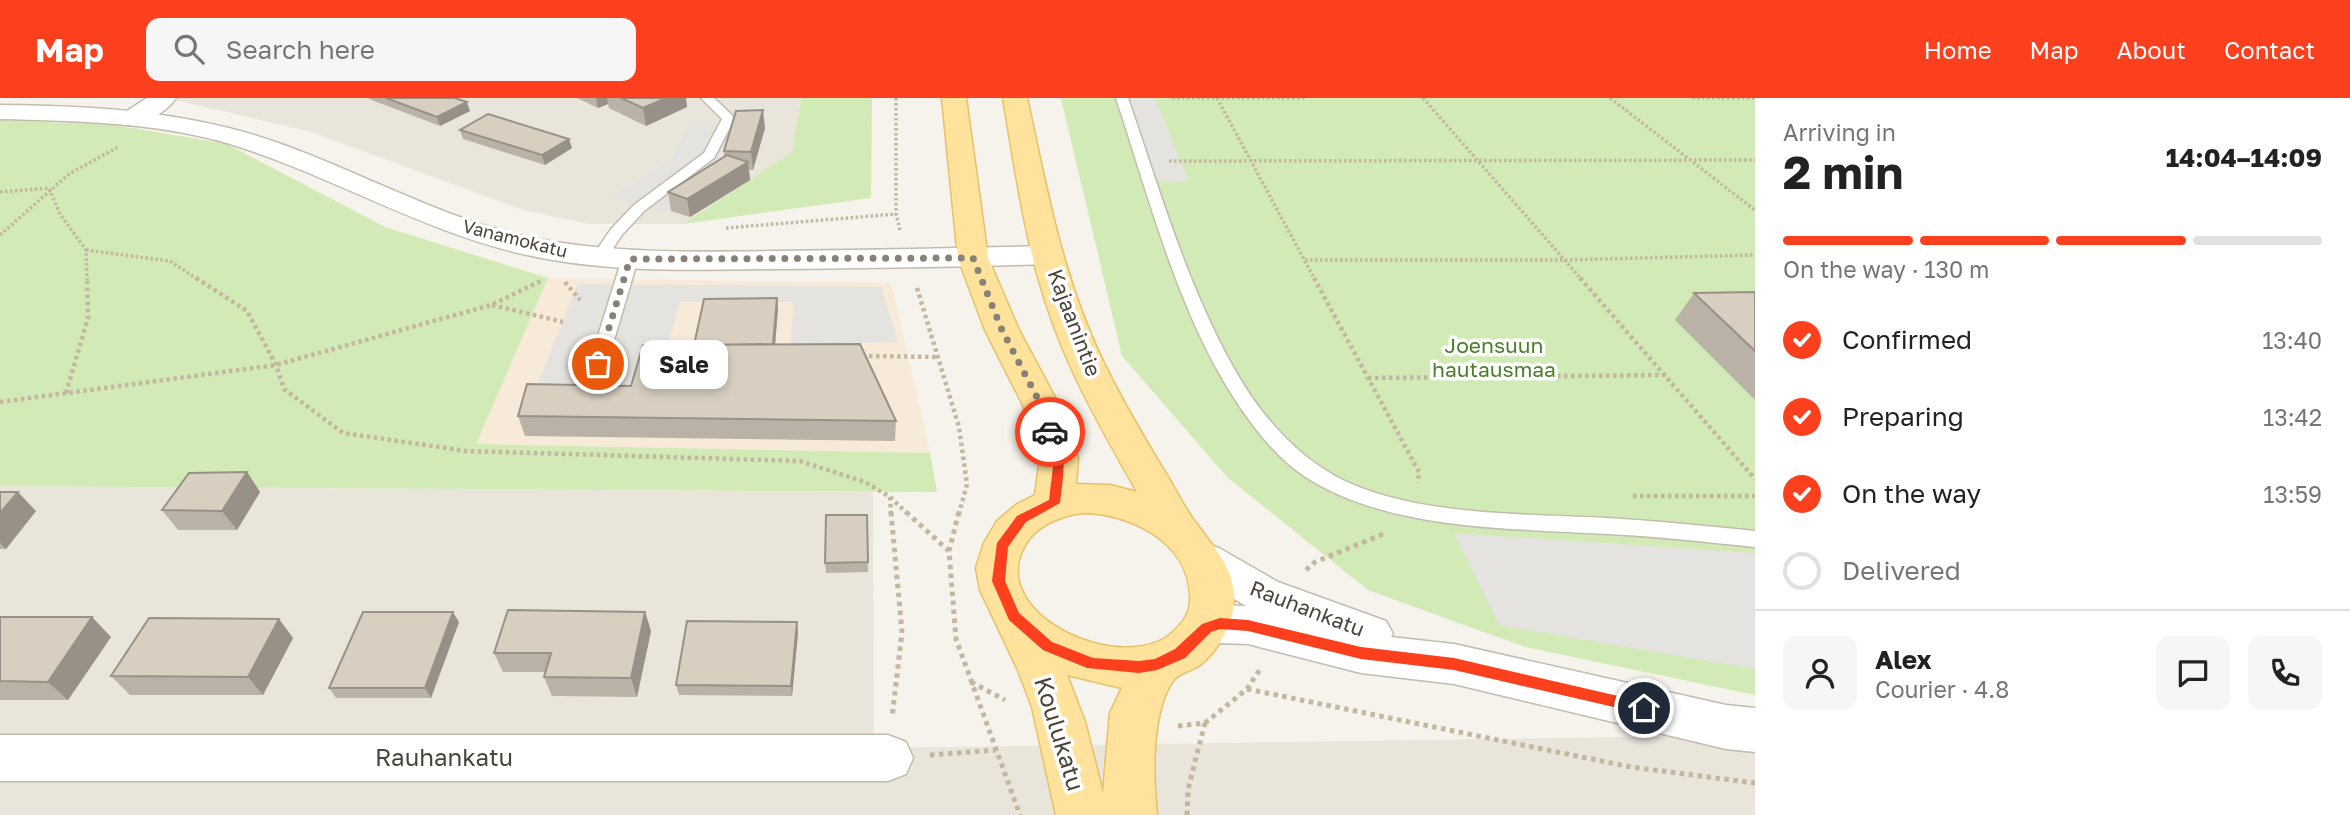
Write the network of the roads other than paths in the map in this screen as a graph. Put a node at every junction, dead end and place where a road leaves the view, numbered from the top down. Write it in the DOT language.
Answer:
graph roads {
  1 [pos="164,98"];
  2 [pos="707,98"];
  3 [pos="954,98"];
  4 [pos="1015,98"];
  5 [pos="1122,98"];
  6 [pos="0,113"];
  7 [pos="129,131"];
  8 [pos="1048,255"];
  9 [pos="600,257"];
  10 [pos="973,258"];
  11 [pos="630,259"];
  12 [pos="592,384"];
  13 [pos="1054,503"];
  14 [pos="1755,539"];
  15 [pos="1191,545"];
  16 [pos="1014,616"];
  17 [pos="1206,628"];
  18 [pos="1157,664"];
  19 [pos="1454,664"];
  20 [pos="1755,730"];
  21 [pos="0,758"];
  22 [pos="888,758"];
  23 [pos="1082,815"];
  24 [pos="1131,815"];
  1 -- 7 [label="street"];
  2 -- 9 [label="lane"];
  3 -- 10 [label="main road"];
  4 -- 8 [label="main road, Kajaanintie"];
  5 -- 14 [label="lane"];
  6 -- 7 [label="street, Vanamokatu"];
  7 -- 9 [label="street, Vanamokatu"];
  8 -- 10 [label="street, Vanamokatu"];
  8 -- 15 [label="main road, Kajaanintie"];
  9 -- 11 [label="street, Vanamokatu"];
  10 -- 11 [label="street, Vanamokatu"];
  10 -- 13 [label="main road"];
  11 -- 12 [label="lane"];
  13 -- 15 [label="main road"];
  13 -- 16 [label="main road"];
  15 -- 17 [label="main road"];
  15 -- 19 [label="street, Rauhankatu"];
  16 -- 18 [label="main road"];
  16 -- 23 [label="main road, Koulukatu"];
  17 -- 18 [label="main road"];
  17 -- 19 [label="street, Rauhankatu"];
  18 -- 24 [label="main road"];
  19 -- 20 [label="street, Rauhankatu"];
  21 -- 22 [label="street, Rauhankatu"];
}
